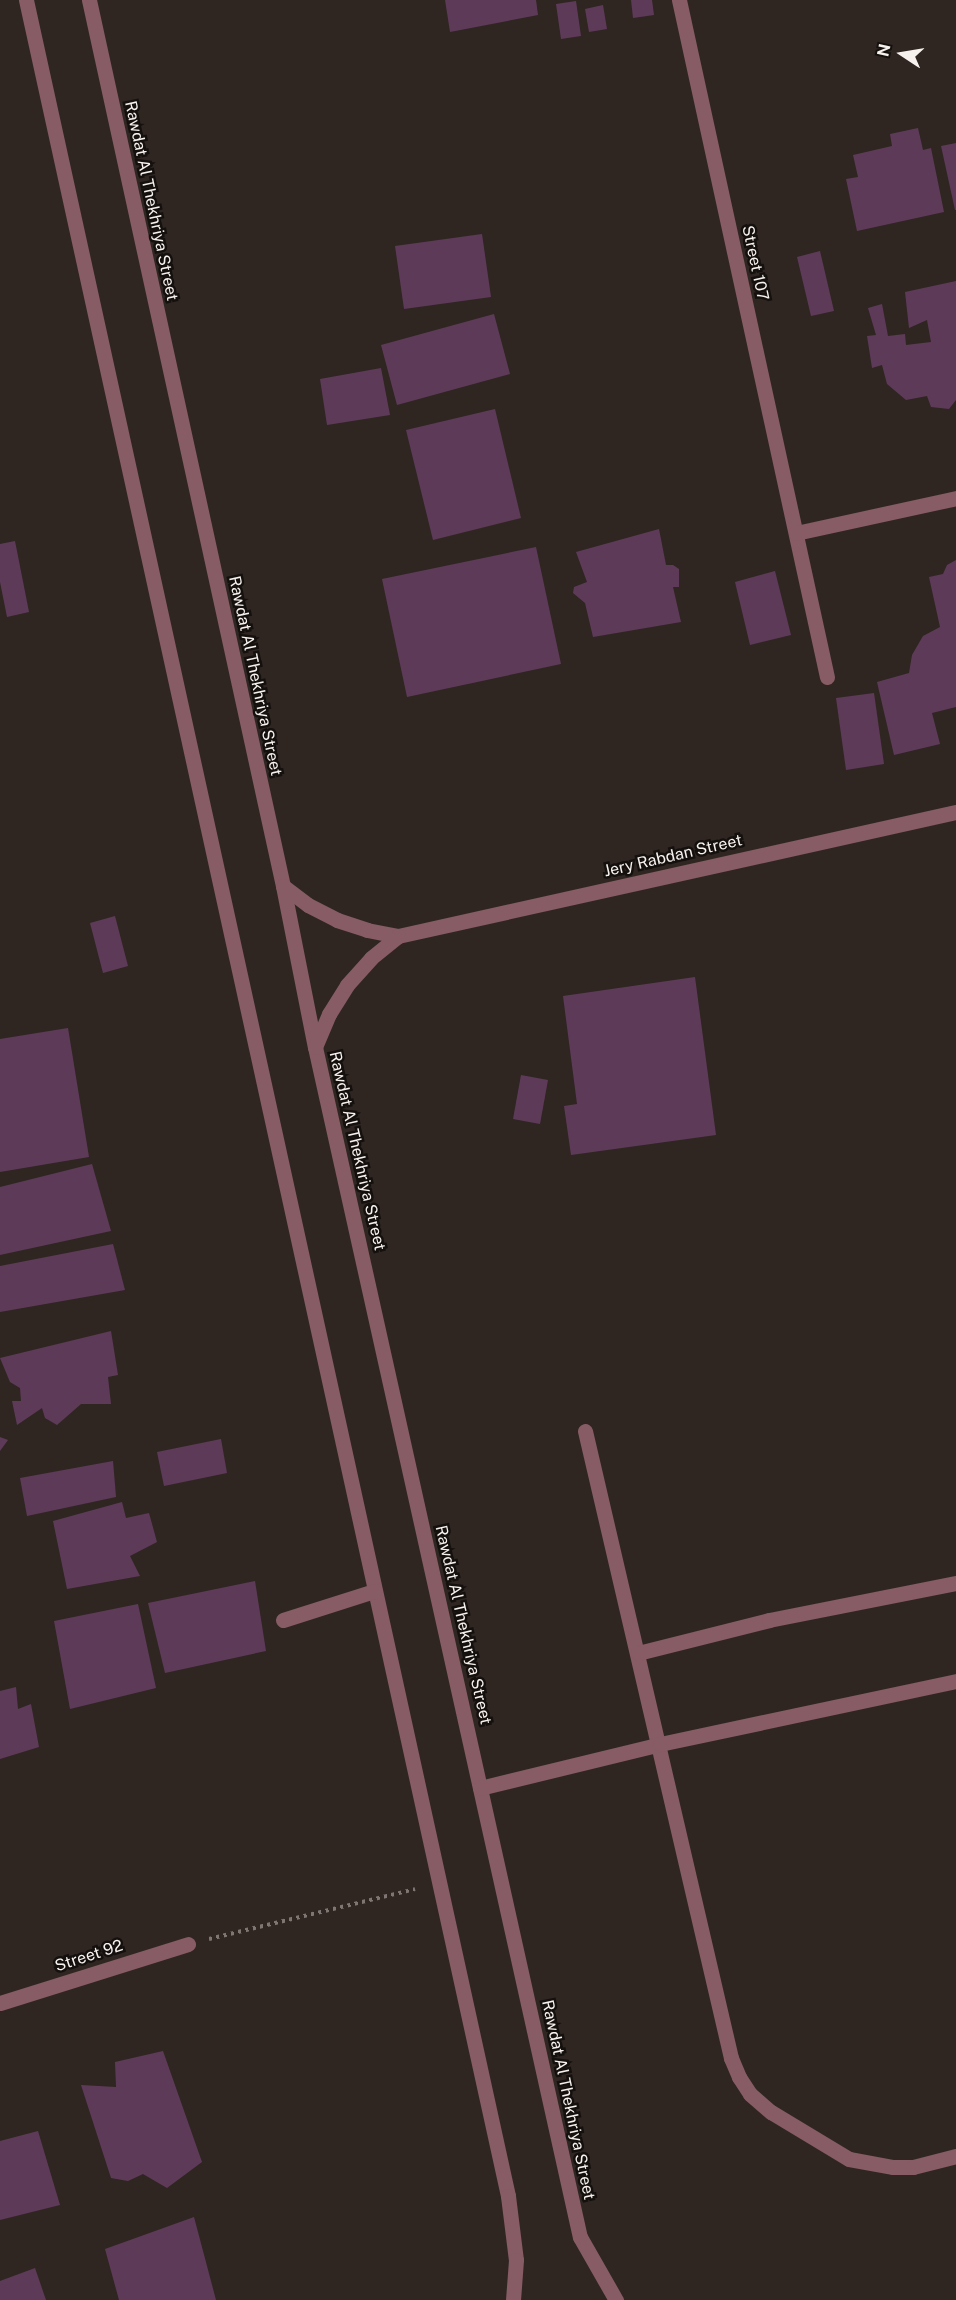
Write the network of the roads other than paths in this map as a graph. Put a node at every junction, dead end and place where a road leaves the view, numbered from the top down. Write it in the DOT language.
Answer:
graph roads {
  1 [pos="26,0"];
  2 [pos="88,0"];
  3 [pos="679,0"];
  4 [pos="956,498"];
  5 [pos="796,533"];
  6 [pos="827,677"];
  7 [pos="956,812"];
  8 [pos="283,886"];
  9 [pos="398,936"];
  10 [pos="315,1047"];
  11 [pos="585,1431"];
  12 [pos="956,1583"];
  13 [pos="374,1591"];
  14 [pos="282,1620"];
  15 [pos="638,1653"];
  16 [pos="956,1681"];
  17 [pos="660,1744"];
  18 [pos="480,1788"];
  19 [pos="188,1944"];
  20 [pos="0,2003"];
  21 [pos="956,2156"];
  22 [pos="513,2300"];
  23 [pos="616,2300"];
  1 -- 13 [label="street"];
  2 -- 8 [label="street, Rawdat Al Thekhriya Street"];
  3 -- 5 [label="street, Street 107"];
  4 -- 5 [label="street"];
  5 -- 6 [label="street, Street 107"];
  7 -- 9 [label="street, Jery Rabdan Street"];
  8 -- 9 [label="street, Jery Rabdan Street"];
  8 -- 10 [label="street, Rawdat Al Thekhriya Street"];
  9 -- 10 [label="street, Jery Rabdan Street"];
  10 -- 18 [label="street, Rawdat Al Thekhriya Street"];
  11 -- 15 [label="street"];
  12 -- 15 [label="street"];
  13 -- 14 [label="street"];
  13 -- 22 [label="street"];
  15 -- 17 [label="street"];
  16 -- 17 [label="street"];
  17 -- 18 [label="street"];
  17 -- 21 [label="street"];
  18 -- 23 [label="street, Rawdat Al Thekhriya Street"];
  19 -- 20 [label="street, Street 92"];
}
